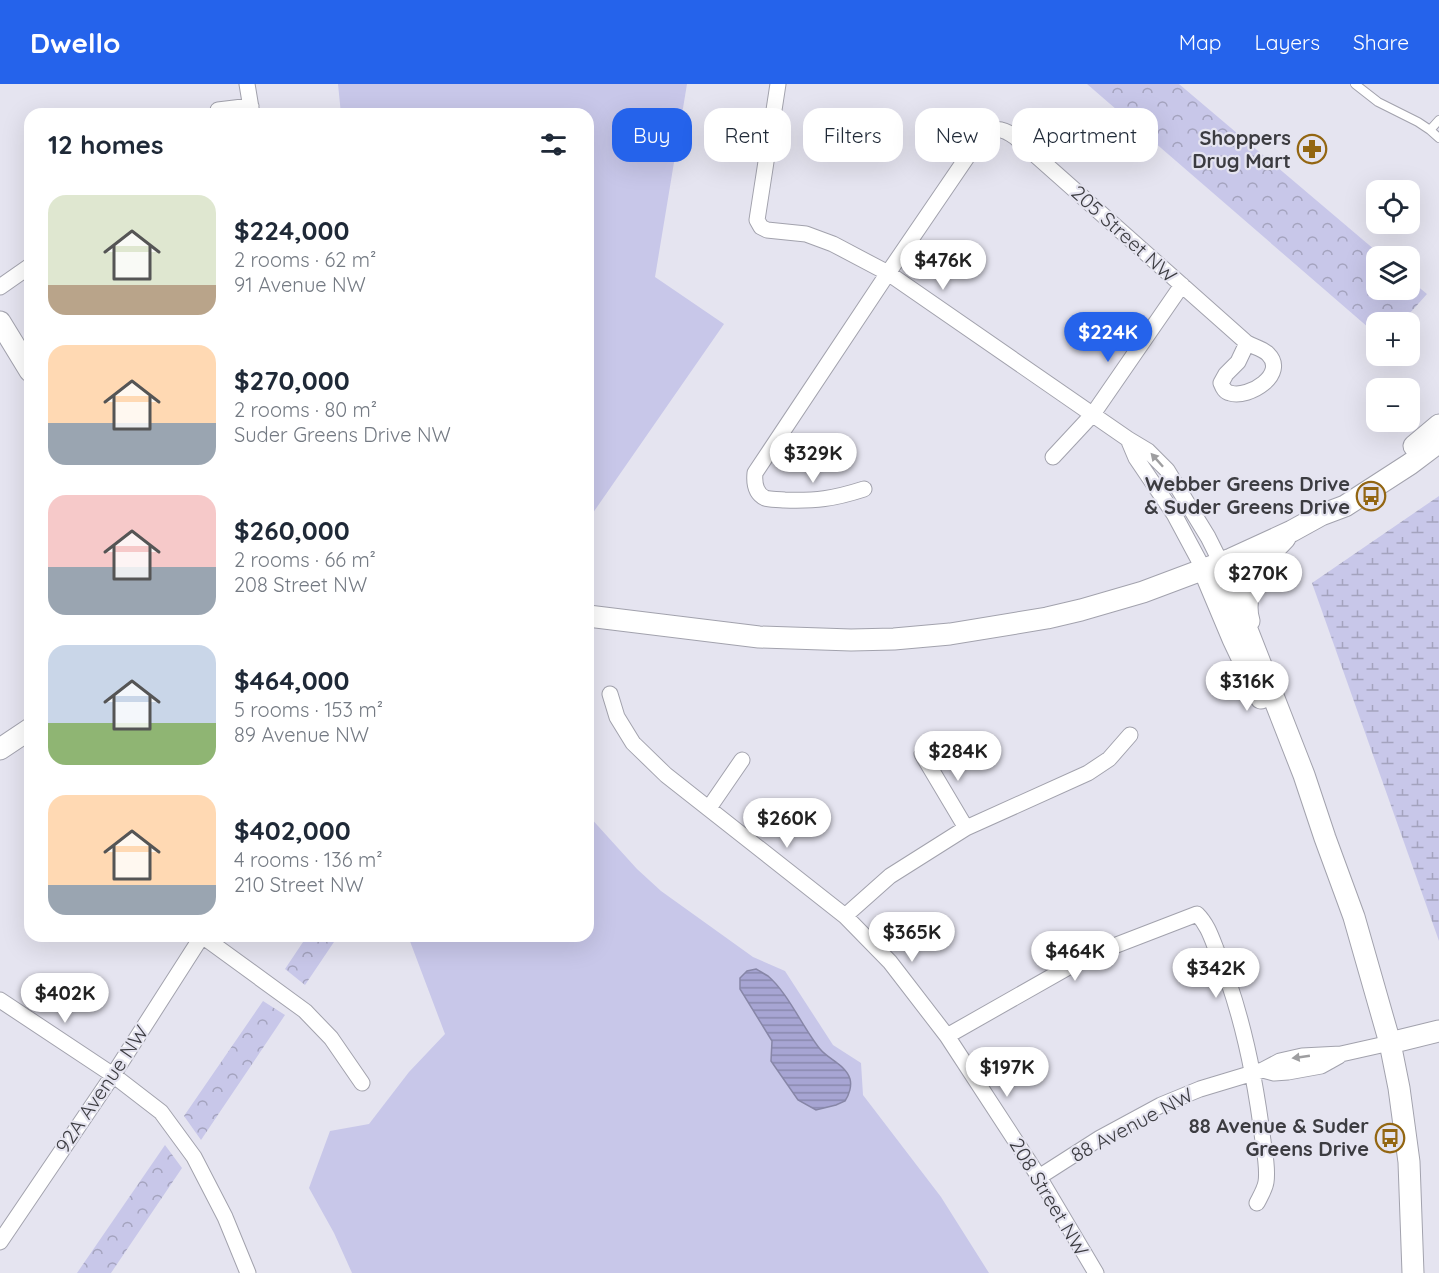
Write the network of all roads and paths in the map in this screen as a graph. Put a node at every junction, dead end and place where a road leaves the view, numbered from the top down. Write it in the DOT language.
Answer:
graph roads {
  1 [pos="247,84"];
  2 [pos="778,84"];
  3 [pos="1355,84"];
  4 [pos="251,108"];
  5 [pos="1439,120"];
  6 [pos="1430,130"];
  7 [pos="1439,138"];
  8 [pos="24,270"];
  9 [pos="888,273"];
  10 [pos="1182,285"];
  11 [pos="0,287"];
  12 [pos="0,322"];
  13 [pos="1247,343"];
  14 [pos="24,361"];
  15 [pos="1094,414"];
  16 [pos="1439,424"];
  17 [pos="1439,442"];
  18 [pos="1053,457"];
  19 [pos="864,489"];
  20 [pos="1321,515"];
  21 [pos="1292,531"];
  22 [pos="1213,566"];
  23 [pos="594,617"];
  24 [pos="1260,659"];
  25 [pos="610,694"];
  26 [pos="24,733"];
  27 [pos="1130,735"];
  28 [pos="0,749"];
  29 [pos="922,754"];
  30 [pos="742,760"];
  31 [pos="709,808"];
  32 [pos="966,828"];
  33 [pos="1325,838"];
  34 [pos="845,916"];
  35 [pos="198,942"];
  36 [pos="210,942"];
  37 [pos="0,1000"];
  38 [pos="1439,1031"];
  39 [pos="947,1036"];
  40 [pos="1390,1043"];
  41 [pos="1257,1072"];
  42 [pos="113,1075"];
  43 [pos="362,1083"];
  44 [pos="1039,1178"];
  45 [pos="1257,1203"];
  46 [pos="0,1242"];
  47 [pos="248,1273"];
  48 [pos="1096,1273"];
  49 [pos="1413,1273"];
  1 -- 4 [label="street"];
  2 -- 9 [label="street"];
  3 -- 6 [label="lane"];
  5 -- 6 [label="lane"];
  6 -- 7 [label="lane"];
  8 -- 11 [label="street"];
  9 -- 10 [label="street, 205 Street NW"];
  9 -- 15 [label="street"];
  9 -- 19 [label="street"];
  10 -- 13 [label="street, 205 Street NW"];
  10 -- 15 [label="street"];
  12 -- 14 [label="main road"];
  15 -- 18 [label="street"];
  15 -- 22 [label="street"];
  16 -- 20 [label="main road"];
  17 -- 20 [label="main road"];
  20 -- 21 [label="main road"];
  21 -- 22 [label="main road"];
  21 -- 24 [label="main road"];
  22 -- 23 [label="main road"];
  22 -- 24 [label="main road"];
  22 -- 33 [label="main road"];
  24 -- 33 [label="main road"];
  25 -- 31 [label="street, 208 Street NW"];
  26 -- 28 [label="main road"];
  27 -- 32 [label="street"];
  29 -- 32 [label="street"];
  30 -- 31 [label="street"];
  31 -- 34 [label="street, 208 Street NW"];
  32 -- 34 [label="street"];
  33 -- 40 [label="main road"];
  34 -- 39 [label="street, 208 Street NW"];
  35 -- 42 [label="street, 92A Avenue NW"];
  36 -- 43 [label="street"];
  37 -- 42 [label="street"];
  38 -- 40 [label="main road"];
  39 -- 41 [label="street"];
  39 -- 44 [label="street, 208 Street NW"];
  40 -- 41 [label="street, 88 Avenue NW"];
  40 -- 49 [label="main road"];
  41 -- 44 [label="street, 88 Avenue NW"];
  41 -- 45 [label="street"];
  42 -- 46 [label="street, 92A Avenue NW"];
  42 -- 47 [label="street"];
  44 -- 48 [label="street, 208 Street NW"];
}
